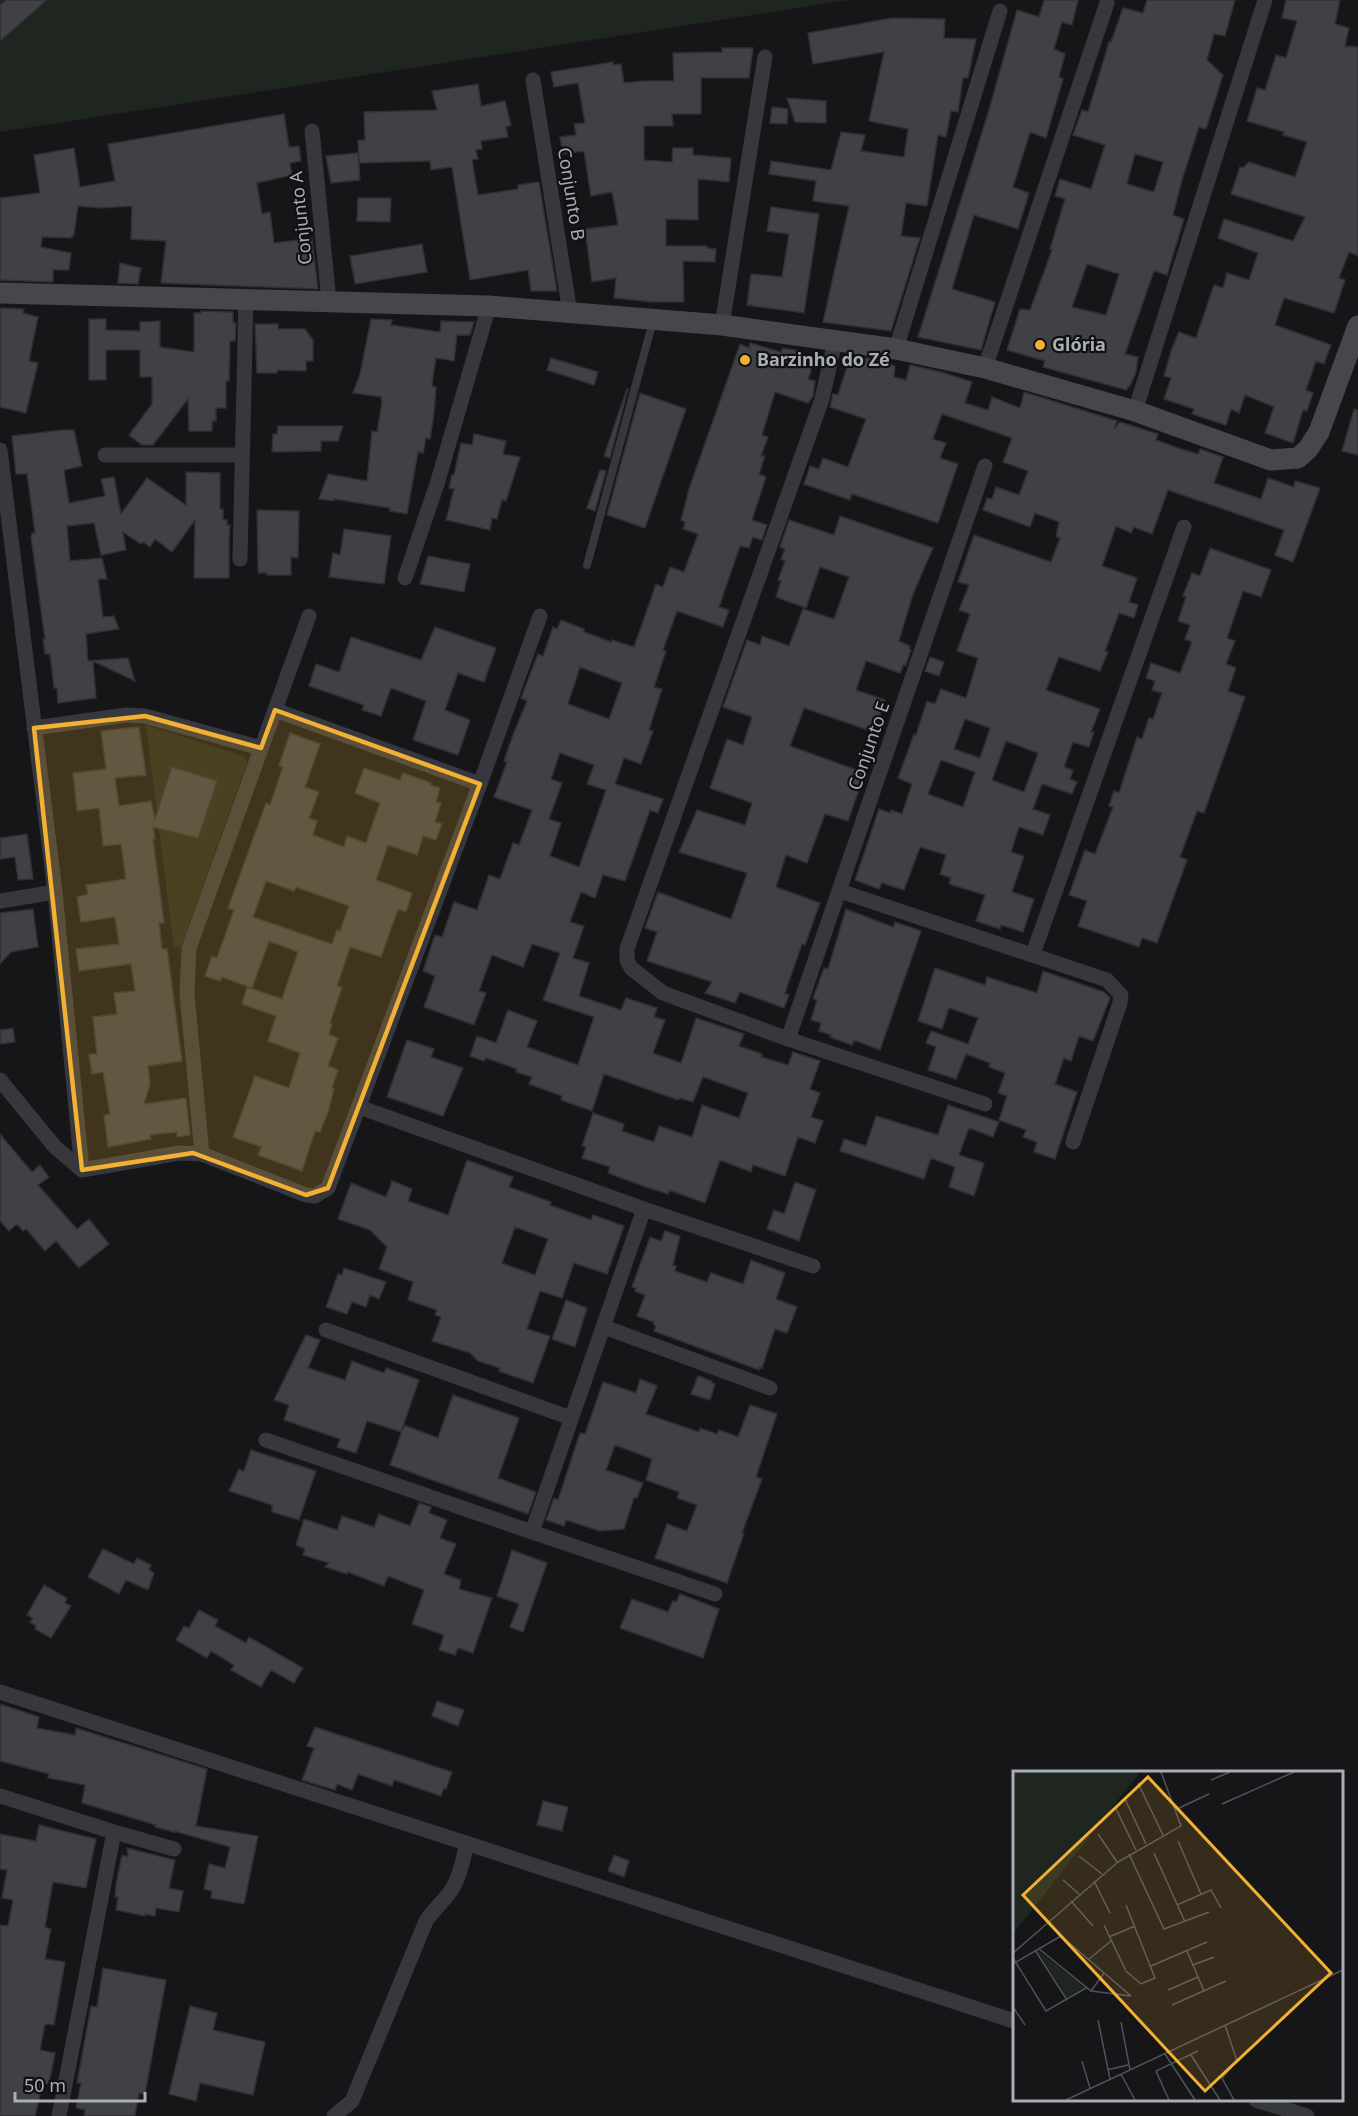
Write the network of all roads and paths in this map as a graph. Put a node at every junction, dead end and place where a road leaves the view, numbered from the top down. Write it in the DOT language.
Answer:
graph roads {
  1 [pos="1265,0"];
  2 [pos="1107,3"];
  3 [pos="1000,11"];
  4 [pos="765,57"];
  5 [pos="533,80"];
  6 [pos="312,131"];
  7 [pos="0,293"];
  8 [pos="246,299"];
  9 [pos="329,301"];
  10 [pos="489,306"];
  11 [pos="570,313"];
  12 [pos="653,319"];
  13 [pos="722,325"];
  14 [pos="1357,332"];
  15 [pos="835,341"];
  16 [pos="896,349"];
  17 [pos="985,368"];
  18 [pos="1135,411"];
  19 [pos="0,450"];
  20 [pos="105,455"];
  21 [pos="242,455"];
  22 [pos="985,466"];
  23 [pos="1184,527"];
  24 [pos="240,559"];
  25 [pos="586,566"];
  26 [pos="405,578"];
  27 [pos="309,616"];
  28 [pos="540,616"];
  29 [pos="275,710"];
  30 [pos="34,728"];
  31 [pos="261,748"];
  32 [pos="480,784"];
  33 [pos="840,891"];
  34 [pos="55,892"];
  35 [pos="0,902"];
  36 [pos="1033,954"];
  37 [pos="788,1039"];
  38 [pos="0,1080"];
  39 [pos="985,1104"];
  40 [pos="359,1107"];
  41 [pos="1073,1142"];
  42 [pos="202,1154"];
  43 [pos="82,1170"];
  44 [pos="644,1209"];
  45 [pos="813,1266"];
  46 [pos="604,1327"];
  47 [pos="326,1330"];
  48 [pos="770,1388"];
  49 [pos="571,1418"];
  50 [pos="266,1440"];
  51 [pos="532,1532"];
  52 [pos="715,1593"];
  53 [pos="0,1692"];
  54 [pos="0,1796"];
  55 [pos="114,1832"];
  56 [pos="467,1843"];
  57 [pos="174,1849"];
  58 [pos="1013,2021"];
  59 [pos="1259,2101"];
  60 [pos="59,2116"];
  61 [pos="334,2116"];
  62 [pos="1307,2116"];
  1 -- 18 [label="street"];
  2 -- 17 [label="street"];
  3 -- 16 [label="street"];
  4 -- 13 [label="street"];
  5 -- 11 [label="street, Conjunto B"];
  6 -- 9 [label="street, Conjunto A"];
  7 -- 8 [label="street"];
  8 -- 9 [label="street"];
  8 -- 21 [label="street"];
  9 -- 10 [label="street"];
  10 -- 11 [label="street"];
  10 -- 26 [label="street"];
  11 -- 12 [label="street"];
  12 -- 13 [label="street"];
  12 -- 25 [label="lane"];
  13 -- 15 [label="street"];
  14 -- 18 [label="street"];
  15 -- 16 [label="street"];
  15 -- 37 [label="street"];
  16 -- 17 [label="street"];
  17 -- 18 [label="street"];
  19 -- 30 [label="street"];
  20 -- 21 [label="street"];
  21 -- 24 [label="street"];
  22 -- 33 [label="street, Conjunto E"];
  23 -- 36 [label="street"];
  27 -- 29 [label="street"];
  28 -- 32 [label="street"];
  29 -- 31 [label="street"];
  29 -- 32 [label="street"];
  30 -- 31 [label="street"];
  30 -- 34 [label="street"];
  31 -- 42 [label="street"];
  32 -- 40 [label="street"];
  33 -- 36 [label="street"];
  33 -- 37 [label="street, Conjunto E"];
  34 -- 35 [label="street"];
  34 -- 43 [label="street"];
  36 -- 41 [label="street"];
  37 -- 39 [label="street"];
  38 -- 43 [label="street"];
  40 -- 42 [label="street"];
  40 -- 44 [label="street"];
  42 -- 43 [label="street"];
  44 -- 45 [label="street"];
  44 -- 46 [label="street"];
  46 -- 48 [label="street"];
  46 -- 49 [label="street"];
  47 -- 49 [label="street"];
  49 -- 51 [label="street"];
  50 -- 51 [label="street"];
  51 -- 52 [label="street"];
  53 -- 56 [label="street"];
  54 -- 55 [label="street"];
  55 -- 57 [label="street"];
  55 -- 60 [label="street"];
  56 -- 58 [label="street"];
  56 -- 61 [label="street"];
  59 -- 62 [label="street"];
}
